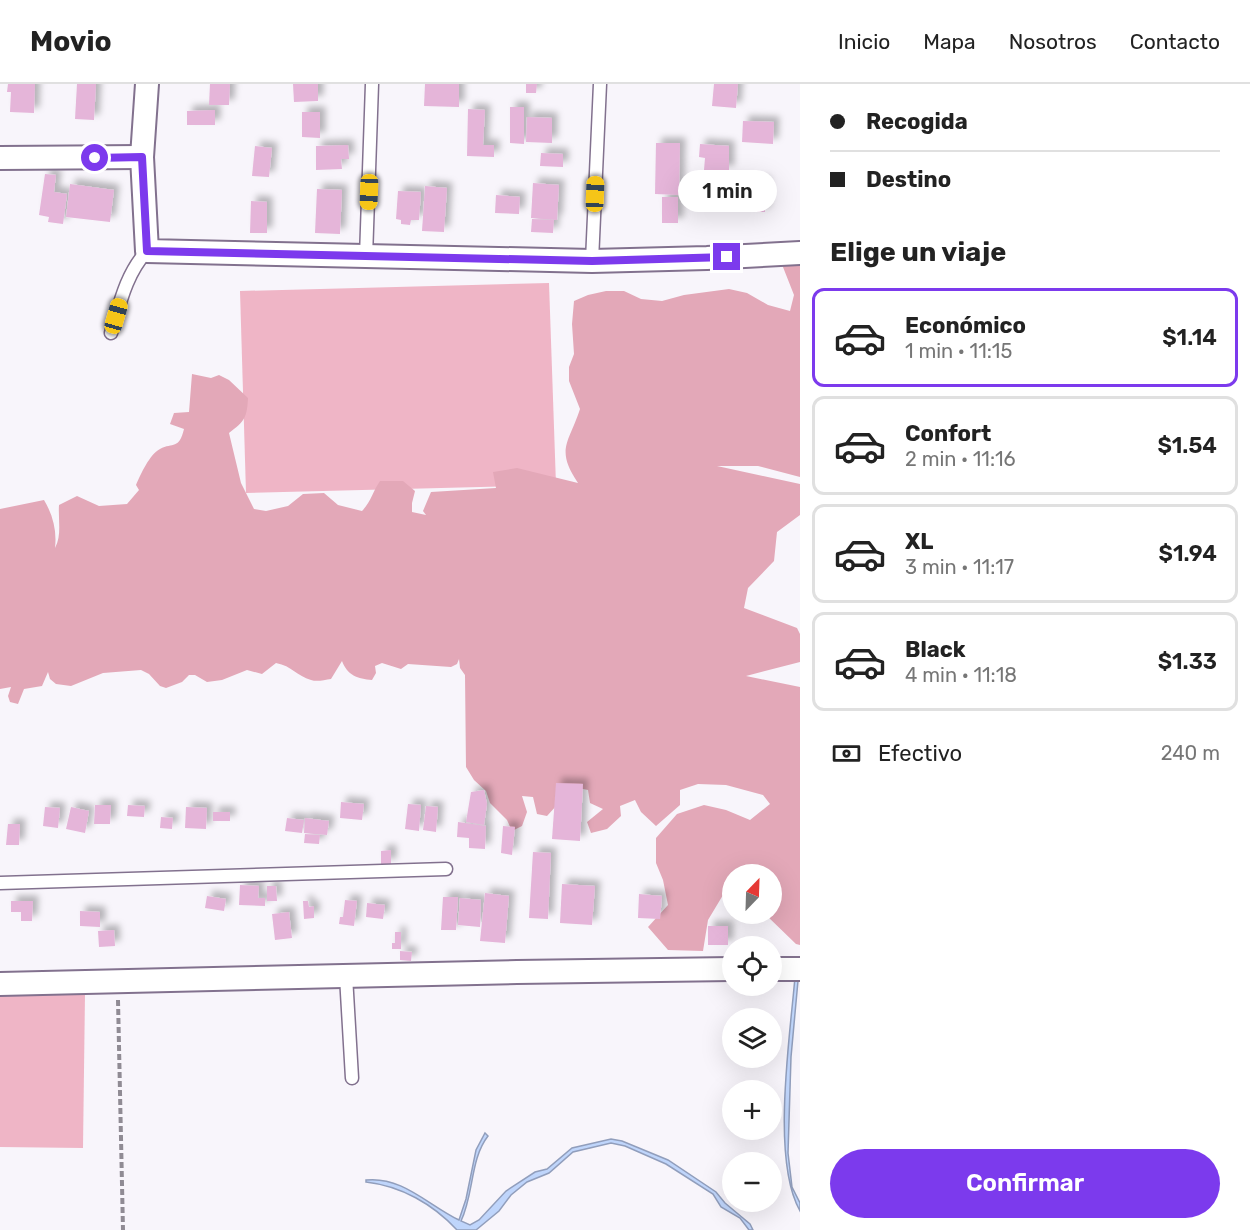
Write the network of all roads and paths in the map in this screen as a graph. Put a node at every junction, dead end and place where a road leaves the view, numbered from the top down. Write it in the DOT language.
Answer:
graph roads {
  1 [pos="147,84"];
  2 [pos="372,84"];
  3 [pos="600,84"];
  4 [pos="142,157"];
  5 [pos="0,158"];
  6 [pos="147,251"];
  7 [pos="800,253"];
  8 [pos="366,257"];
  9 [pos="592,261"];
  10 [pos="111,333"];
  11 [pos="446,869"];
  12 [pos="0,883"];
  13 [pos="722,969"];
  14 [pos="782,969"];
  15 [pos="800,969"];
  16 [pos="346,976"];
  17 [pos="117,981"];
  18 [pos="0,984"];
  19 [pos="352,1078"];
  20 [pos="123,1230"];
  1 -- 4 [label="street"];
  2 -- 8 [label="lane"];
  3 -- 9 [label="lane"];
  4 -- 5 [label="street"];
  4 -- 6 [label="street"];
  6 -- 8 [label="street"];
  6 -- 10 [label="lane"];
  7 -- 9 [label="street"];
  8 -- 9 [label="street"];
  11 -- 12 [label="lane"];
  13 -- 16 [label="street"];
  14 -- 15 [label="street"];
  16 -- 17 [label="street"];
  16 -- 19 [label="lane"];
  17 -- 18 [label="street"];
  17 -- 20 [label="path"];
}
